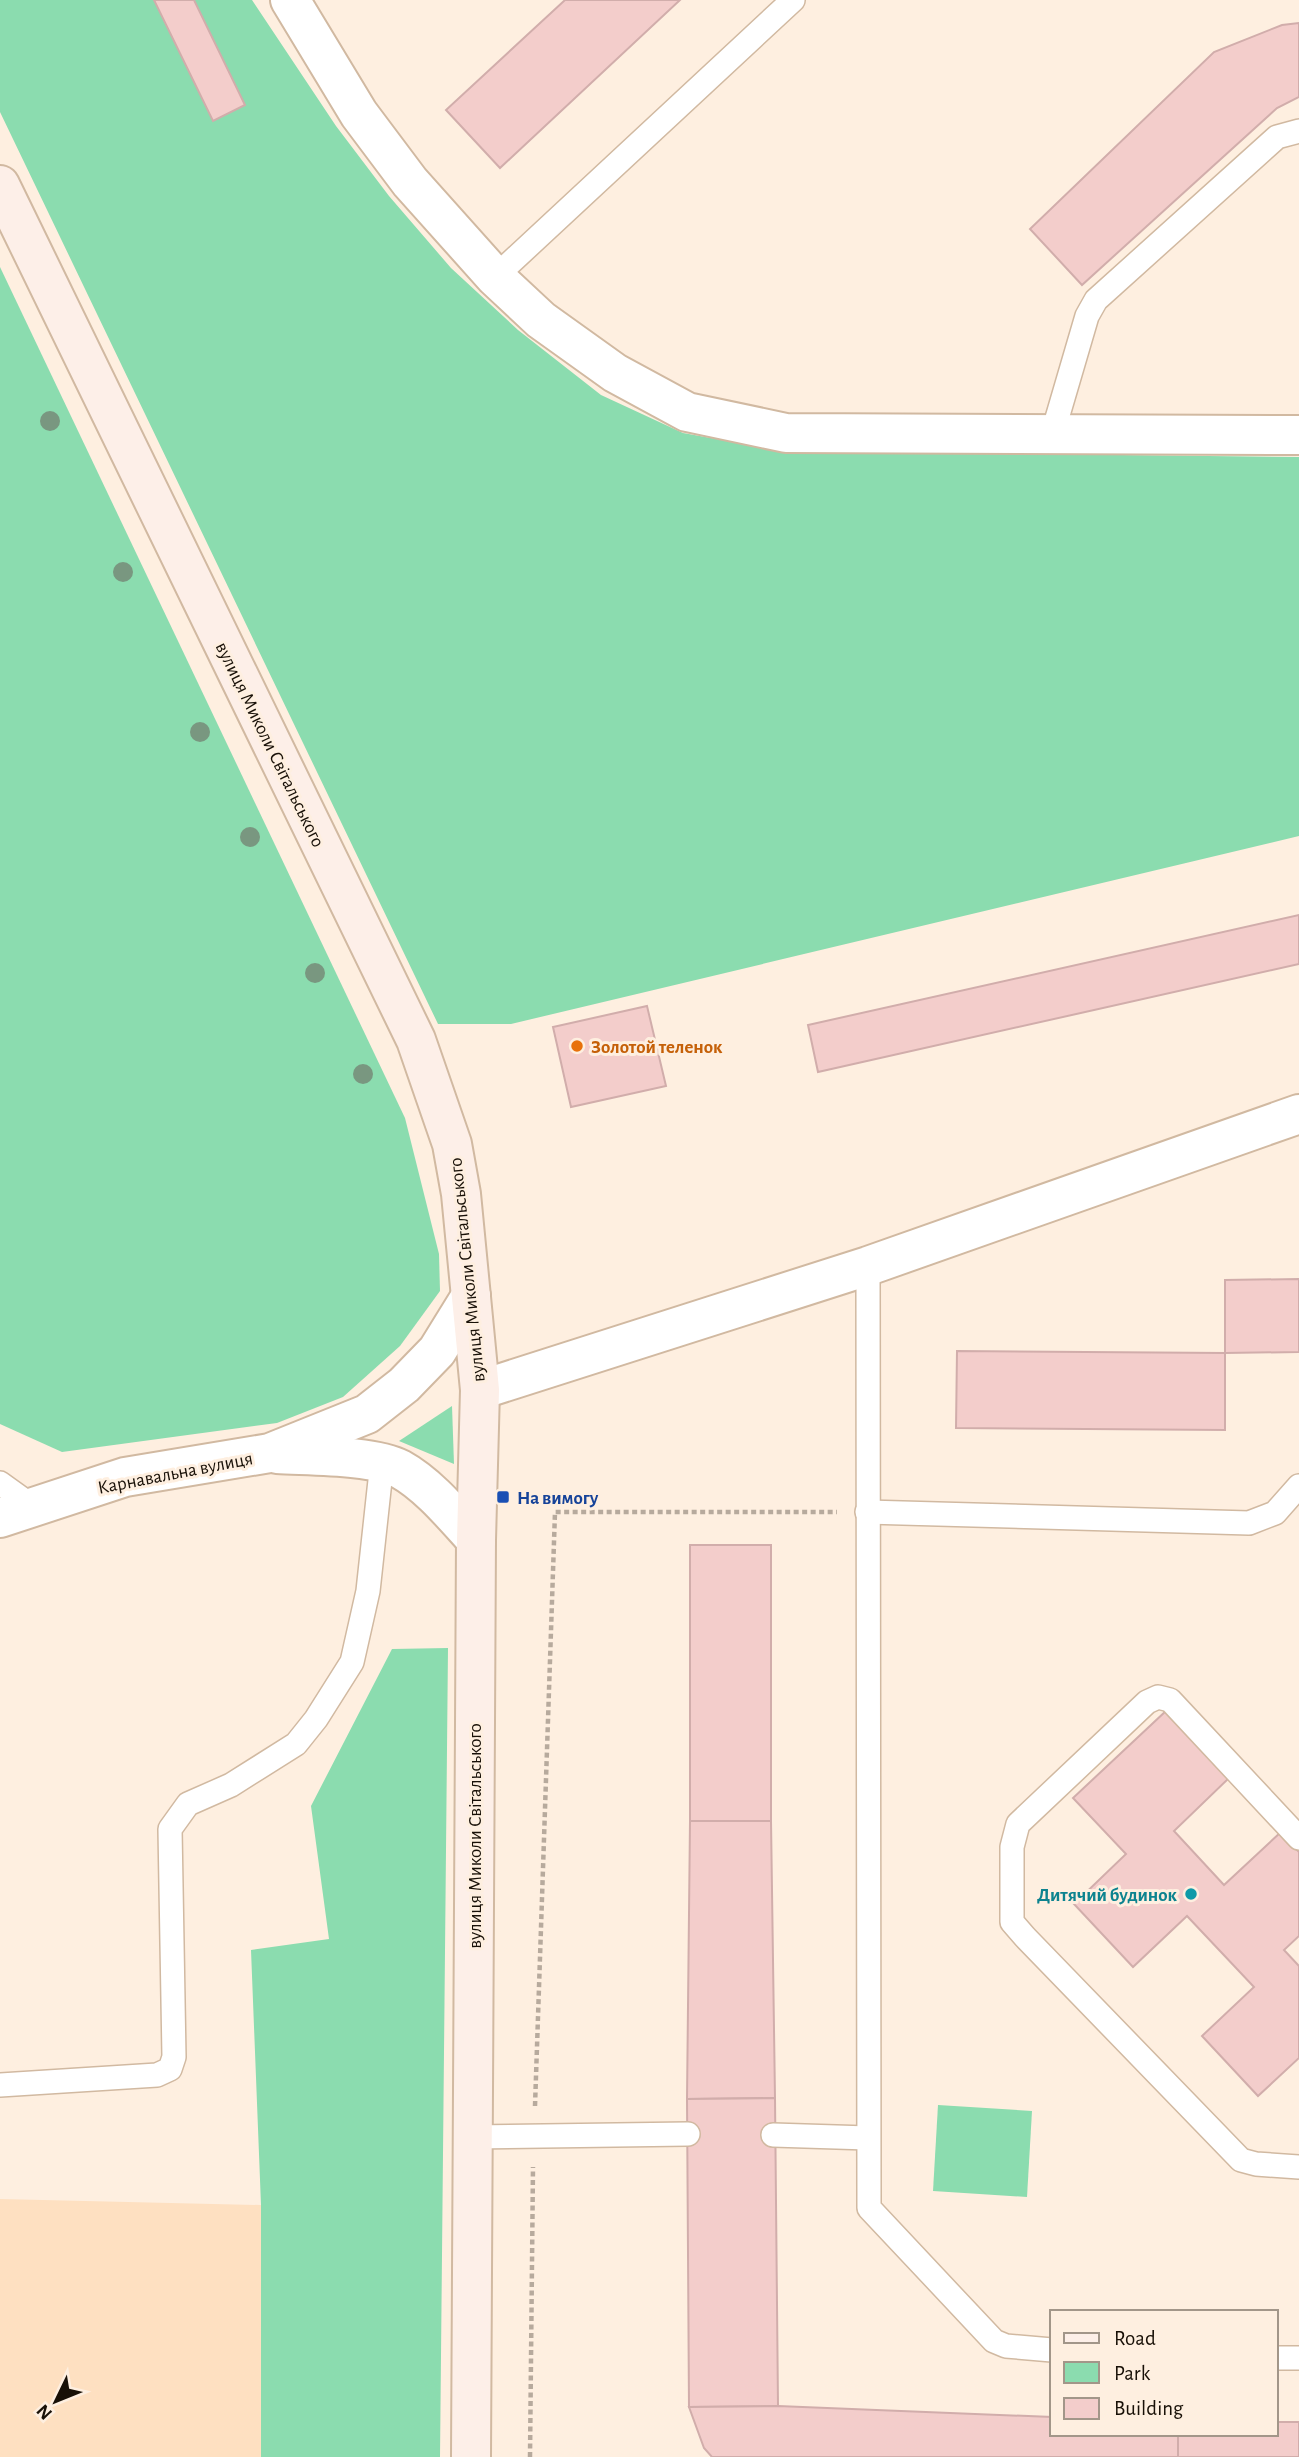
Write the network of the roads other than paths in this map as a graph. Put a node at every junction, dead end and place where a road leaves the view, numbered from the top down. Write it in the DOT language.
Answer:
graph roads {
  1 [pos="290,0"];
  2 [pos="793,0"];
  3 [pos="1299,131"];
  4 [pos="0,185"];
  5 [pos="495,277"];
  6 [pos="1053,432"];
  7 [pos="1299,435"];
  8 [pos="1299,1114"];
  9 [pos="868,1266"];
  10 [pos="471,1296"];
  11 [pos="480,1390"];
  12 [pos="270,1453"];
  13 [pos="382,1462"];
  14 [pos="0,1483"];
  15 [pos="1299,1486"];
  16 [pos="16,1512"];
  17 [pos="867,1512"];
  18 [pos="476,1540"];
  19 [pos="1299,1838"];
  20 [pos="0,2085"];
  21 [pos="688,2134"];
  22 [pos="773,2135"];
  23 [pos="472,2137"];
  24 [pos="868,2138"];
  25 [pos="1299,2167"];
  26 [pos="1050,2350"];
  27 [pos="1278,2358"];
  28 [pos="1299,2358"];
  29 [pos="471,2457"];
  1 -- 5 [label="street"];
  2 -- 5 [label="lane"];
  3 -- 6 [label="lane"];
  4 -- 10 [label="main road, вулиця Миколи Світальського"];
  5 -- 6 [label="street"];
  6 -- 7 [label="street"];
  8 -- 9 [label="street"];
  9 -- 11 [label="street"];
  9 -- 17 [label="lane"];
  10 -- 11 [label="main road, вулиця Миколи Світальського"];
  10 -- 12 [label="street"];
  11 -- 18 [label="main road, вулиця Миколи Світальського"];
  12 -- 13 [label="street"];
  12 -- 16 [label="street, Карнавальна вулиця"];
  13 -- 18 [label="street"];
  13 -- 20 [label="lane"];
  14 -- 16 [label="lane"];
  15 -- 17 [label="lane"];
  17 -- 24 [label="lane"];
  18 -- 23 [label="main road, вулиця Миколи Світальського"];
  19 -- 25 [label="lane"];
  21 -- 23 [label="lane"];
  22 -- 24 [label="lane"];
  23 -- 29 [label="main road, вулиця Миколи Світальського"];
  24 -- 26 [label="lane"];
  27 -- 28 [label="lane"];
}
